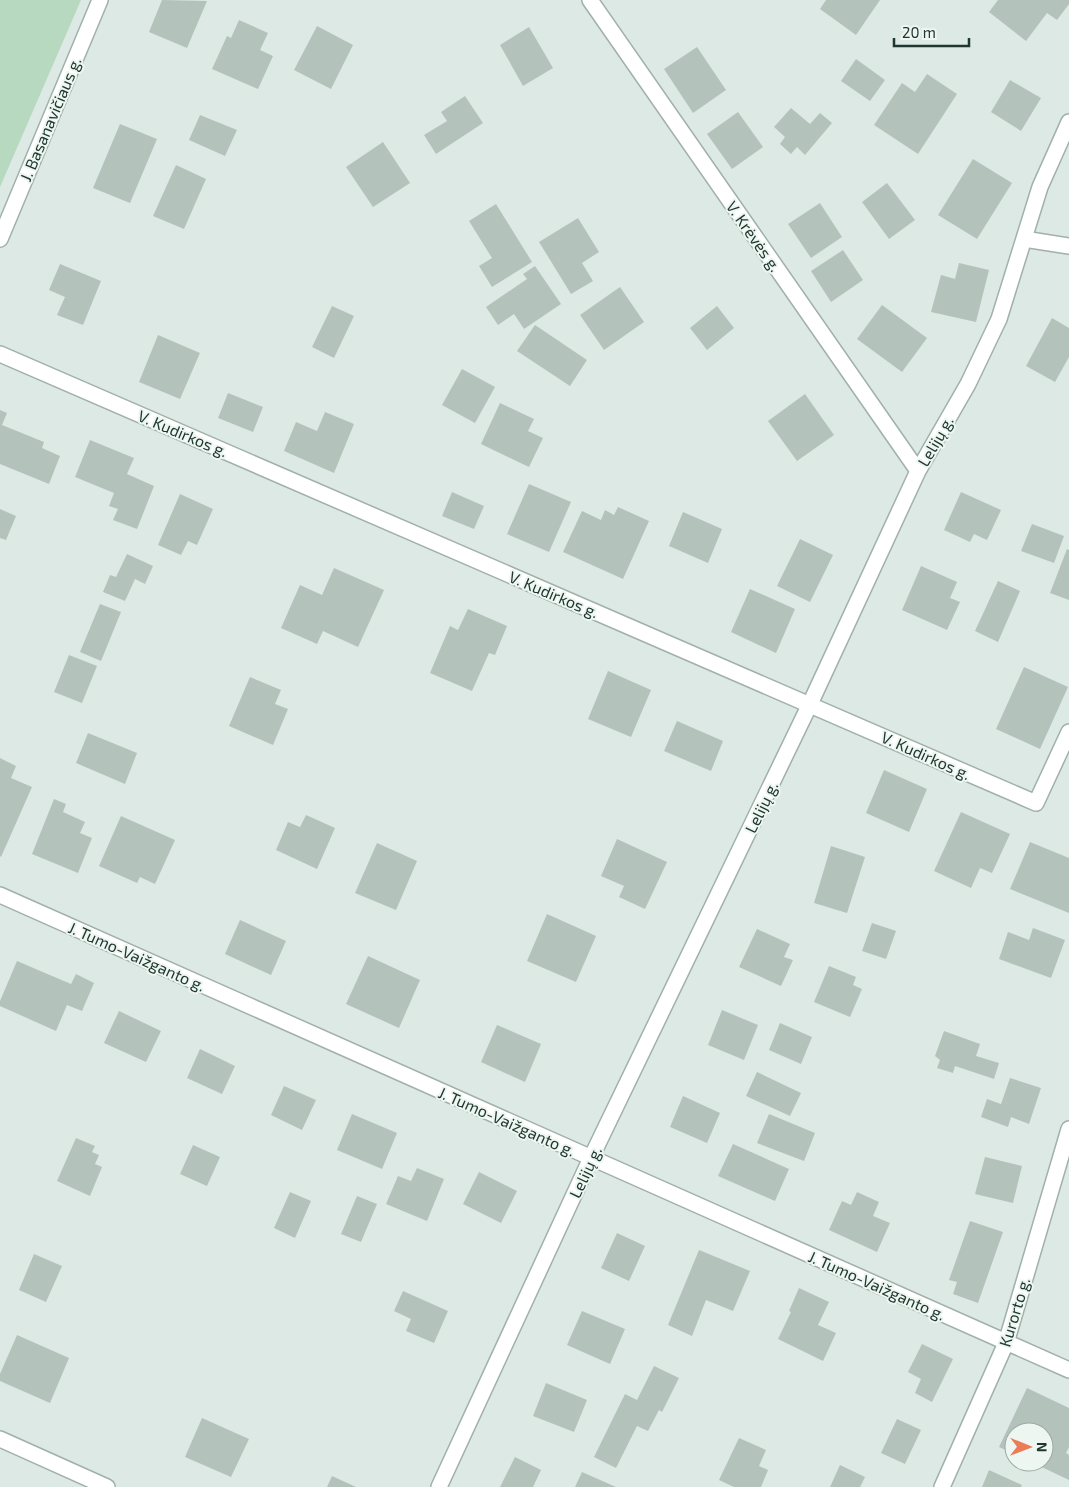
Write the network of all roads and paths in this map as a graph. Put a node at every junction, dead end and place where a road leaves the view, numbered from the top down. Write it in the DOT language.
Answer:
graph roads {
  1 [pos="100,0"];
  2 [pos="590,0"];
  3 [pos="1069,122"];
  4 [pos="1024,238"];
  5 [pos="0,239"];
  6 [pos="1069,246"];
  7 [pos="0,354"];
  8 [pos="918,472"];
  9 [pos="810,704"];
  10 [pos="1069,732"];
  11 [pos="0,895"];
  12 [pos="1069,1130"];
  13 [pos="591,1158"];
  14 [pos="1006,1343"];
  15 [pos="1069,1370"];
  16 [pos="0,1439"];
  17 [pos="107,1487"];
  18 [pos="439,1487"];
  19 [pos="942,1487"];
  1 -- 5 [label="street, J. Basanavičiaus g."];
  2 -- 8 [label="street, V. Krėvės g."];
  3 -- 4 [label="street, Lelijų g."];
  4 -- 6 [label="street"];
  4 -- 8 [label="street, Lelijų g."];
  7 -- 9 [label="street, V. Kudirkos g."];
  8 -- 9 [label="street, Lelijų g."];
  9 -- 10 [label="street, V. Kudirkos g."];
  9 -- 13 [label="street, Lelijų g."];
  11 -- 13 [label="street, J. Tumo-Vaižganto g."];
  12 -- 14 [label="street, Kurorto g."];
  13 -- 14 [label="street, J. Tumo-Vaižganto g."];
  13 -- 18 [label="street, Lelijų g."];
  14 -- 15 [label="street, J. Tumo-Vaižganto g."];
  14 -- 19 [label="street, Kurorto g."];
  16 -- 17 [label="street"];
}
